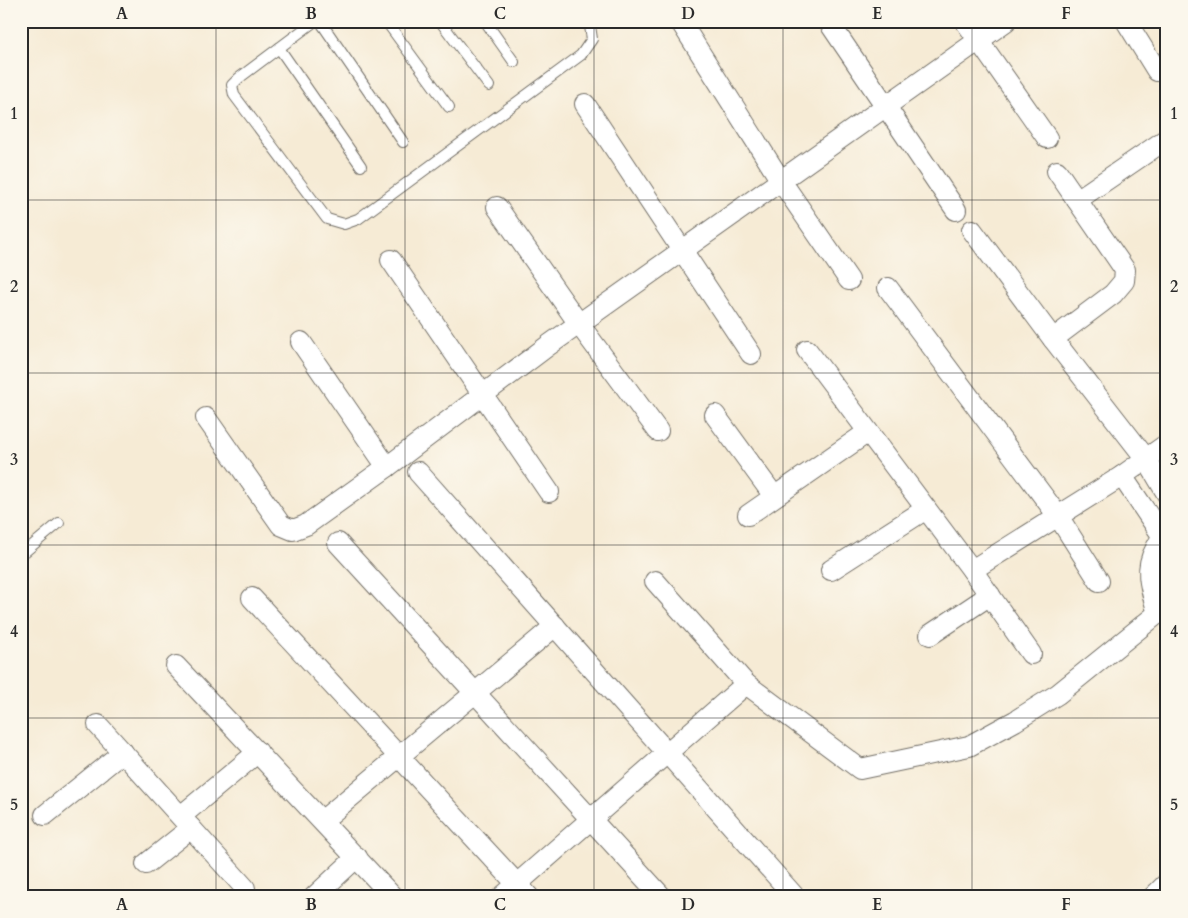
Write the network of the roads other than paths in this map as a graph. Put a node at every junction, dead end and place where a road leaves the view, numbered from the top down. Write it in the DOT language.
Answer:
graph roads {
  1 [pos="315,21"];
  2 [pos="320,21"];
  3 [pos="386,21"];
  4 [pos="440,21"];
  5 [pos="485,21"];
  6 [pos="587,21"];
  7 [pos="680,21"];
  8 [pos="828,21"];
  9 [pos="965,21"];
  10 [pos="1006,21"];
  11 [pos="1126,21"];
  12 [pos="978,41"];
  13 [pos="279,48"];
  14 [pos="514,62"];
  15 [pos="1157,71"];
  16 [pos="488,86"];
  17 [pos="585,104"];
  18 [pos="885,106"];
  19 [pos="449,107"];
  20 [pos="1047,138"];
  21 [pos="1166,140"];
  22 [pos="403,142"];
  23 [pos="361,166"];
  24 [pos="1057,171"];
  25 [pos="781,181"];
  26 [pos="1077,200"];
  27 [pos="498,206"];
  28 [pos="956,210"];
  29 [pos="972,230"];
  30 [pos="682,251"];
  31 [pos="391,260"];
  32 [pos="849,280"];
  33 [pos="888,288"];
  34 [pos="579,324"];
  35 [pos="1053,339"];
  36 [pos="301,342"];
  37 [pos="807,350"];
  38 [pos="751,354"];
  39 [pos="483,396"];
  40 [pos="715,415"];
  41 [pos="206,418"];
  42 [pos="658,431"];
  43 [pos="868,432"];
  44 [pos="1167,444"];
  45 [pos="1147,460"];
  46 [pos="388,467"];
  47 [pos="418,472"];
  48 [pos="1122,476"];
  49 [pos="549,492"];
  50 [pos="1167,494"];
  51 [pos="774,496"];
  52 [pos="926,509"];
  53 [pos="748,515"];
  54 [pos="1058,516"];
  55 [pos="59,523"];
  56 [pos="1165,536"];
  57 [pos="338,543"];
  58 [pos="21,555"];
  59 [pos="831,570"];
  60 [pos="972,570"];
  61 [pos="655,581"];
  62 [pos="1099,581"];
  63 [pos="990,595"];
  64 [pos="252,598"];
  65 [pos="1162,610"];
  66 [pos="555,626"];
  67 [pos="930,635"];
  68 [pos="1031,654"];
  69 [pos="176,666"];
  70 [pos="746,684"];
  71 [pos="475,693"];
  72 [pos="98,725"];
  73 [pos="123,752"];
  74 [pos="258,752"];
  75 [pos="667,752"];
  76 [pos="399,756"];
  77 [pos="45,815"];
  78 [pos="590,819"];
  79 [pos="323,820"];
  80 [pos="186,822"];
  81 [pos="357,857"];
  82 [pos="146,864"];
  83 [pos="1167,876"];
  84 [pos="245,888"];
  85 [pos="523,890"];
  86 [pos="314,897"];
  87 [pos="394,897"];
  88 [pos="502,897"];
  89 [pos="662,897"];
  90 [pos="794,897"];
  91 [pos="1146,897"];
  1 -- 13 [label="lane"];
  2 -- 22 [label="lane"];
  3 -- 19 [label="lane"];
  4 -- 16 [label="lane"];
  5 -- 14 [label="lane"];
  6 -- 13 [label="lane"];
  7 -- 25 [label="street"];
  8 -- 18 [label="street"];
  9 -- 12 [label="street"];
  10 -- 12 [label="street"];
  11 -- 15 [label="street"];
  12 -- 18 [label="street"];
  12 -- 20 [label="street"];
  13 -- 23 [label="lane"];
  17 -- 30 [label="street"];
  18 -- 25 [label="street"];
  18 -- 28 [label="street"];
  21 -- 26 [label="street"];
  24 -- 26 [label="street"];
  25 -- 30 [label="street"];
  25 -- 32 [label="street"];
  26 -- 35 [label="street"];
  27 -- 34 [label="street"];
  29 -- 35 [label="street"];
  30 -- 34 [label="street"];
  30 -- 38 [label="street"];
  31 -- 39 [label="street"];
  33 -- 54 [label="street"];
  34 -- 39 [label="street"];
  34 -- 42 [label="street"];
  35 -- 45 [label="street"];
  36 -- 46 [label="street"];
  37 -- 43 [label="street"];
  39 -- 46 [label="street"];
  39 -- 49 [label="street"];
  40 -- 51 [label="street"];
  41 -- 46 [label="street"];
  43 -- 51 [label="street"];
  43 -- 52 [label="street"];
  44 -- 45 [label="street"];
  45 -- 48 [label="street"];
  45 -- 50 [label="street"];
  47 -- 66 [label="street"];
  48 -- 54 [label="street"];
  48 -- 56 [label="street"];
  51 -- 53 [label="street"];
  52 -- 59 [label="street"];
  52 -- 60 [label="street"];
  54 -- 60 [label="street"];
  54 -- 62 [label="street"];
  55 -- 58 [label="lane"];
  56 -- 65 [label="street"];
  57 -- 71 [label="street"];
  60 -- 63 [label="street"];
  61 -- 70 [label="street"];
  63 -- 67 [label="street"];
  63 -- 68 [label="street"];
  64 -- 76 [label="street"];
  65 -- 70 [label="street"];
  66 -- 71 [label="street"];
  66 -- 75 [label="street"];
  69 -- 74 [label="street"];
  70 -- 75 [label="street"];
  71 -- 76 [label="street"];
  71 -- 78 [label="street"];
  72 -- 73 [label="street"];
  73 -- 77 [label="street"];
  73 -- 80 [label="street"];
  74 -- 79 [label="street"];
  74 -- 80 [label="street"];
  75 -- 78 [label="street"];
  75 -- 90 [label="street"];
  76 -- 79 [label="street"];
  76 -- 85 [label="street"];
  78 -- 85 [label="street"];
  78 -- 89 [label="street"];
  79 -- 81 [label="street"];
  80 -- 82 [label="street"];
  80 -- 84 [label="street"];
  81 -- 86 [label="street"];
  81 -- 87 [label="street"];
  83 -- 91 [label="lane"];
  85 -- 88 [label="street"];
}
